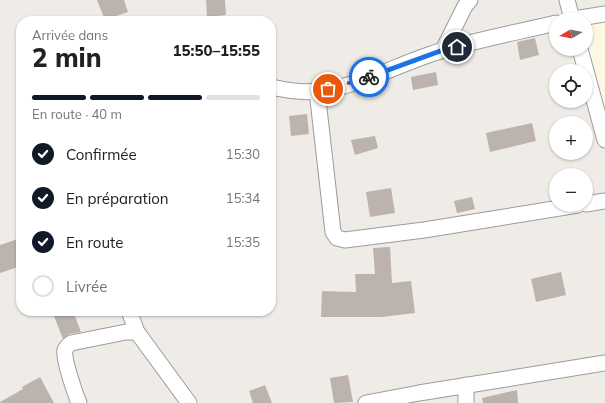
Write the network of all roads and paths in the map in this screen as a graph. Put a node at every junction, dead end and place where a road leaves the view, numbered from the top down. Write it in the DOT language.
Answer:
graph roads {
  1 [pos="470,0"];
  2 [pos="567,0"];
  3 [pos="571,12"];
  4 [pos="605,14"];
  5 [pos="593,16"];
  6 [pos="549,25"];
  7 [pos="443,50"];
  8 [pos="582,56"];
  9 [pos="276,88"];
  10 [pos="317,91"];
  11 [pos="605,140"];
  12 [pos="605,201"];
  13 [pos="593,203"];
  14 [pos="549,210"];
  15 [pos="131,316"];
  16 [pos="138,332"];
  17 [pos="605,363"];
  18 [pos="466,385"];
  19 [pos="79,403"];
  20 [pos="189,403"];
  21 [pos="366,403"];
  22 [pos="466,403"];
  1 -- 7 [label="street"];
  2 -- 3 [label="street"];
  4 -- 5 [label="street"];
  6 -- 7 [label="street"];
  7 -- 10 [label="street"];
  8 -- 11 [label="street"];
  9 -- 10 [label="street"];
  10 -- 14 [label="street"];
  12 -- 13 [label="street"];
  15 -- 16 [label="street"];
  16 -- 19 [label="street"];
  16 -- 20 [label="street"];
  17 -- 18 [label="street"];
  18 -- 21 [label="street"];
  18 -- 22 [label="street"];
}
